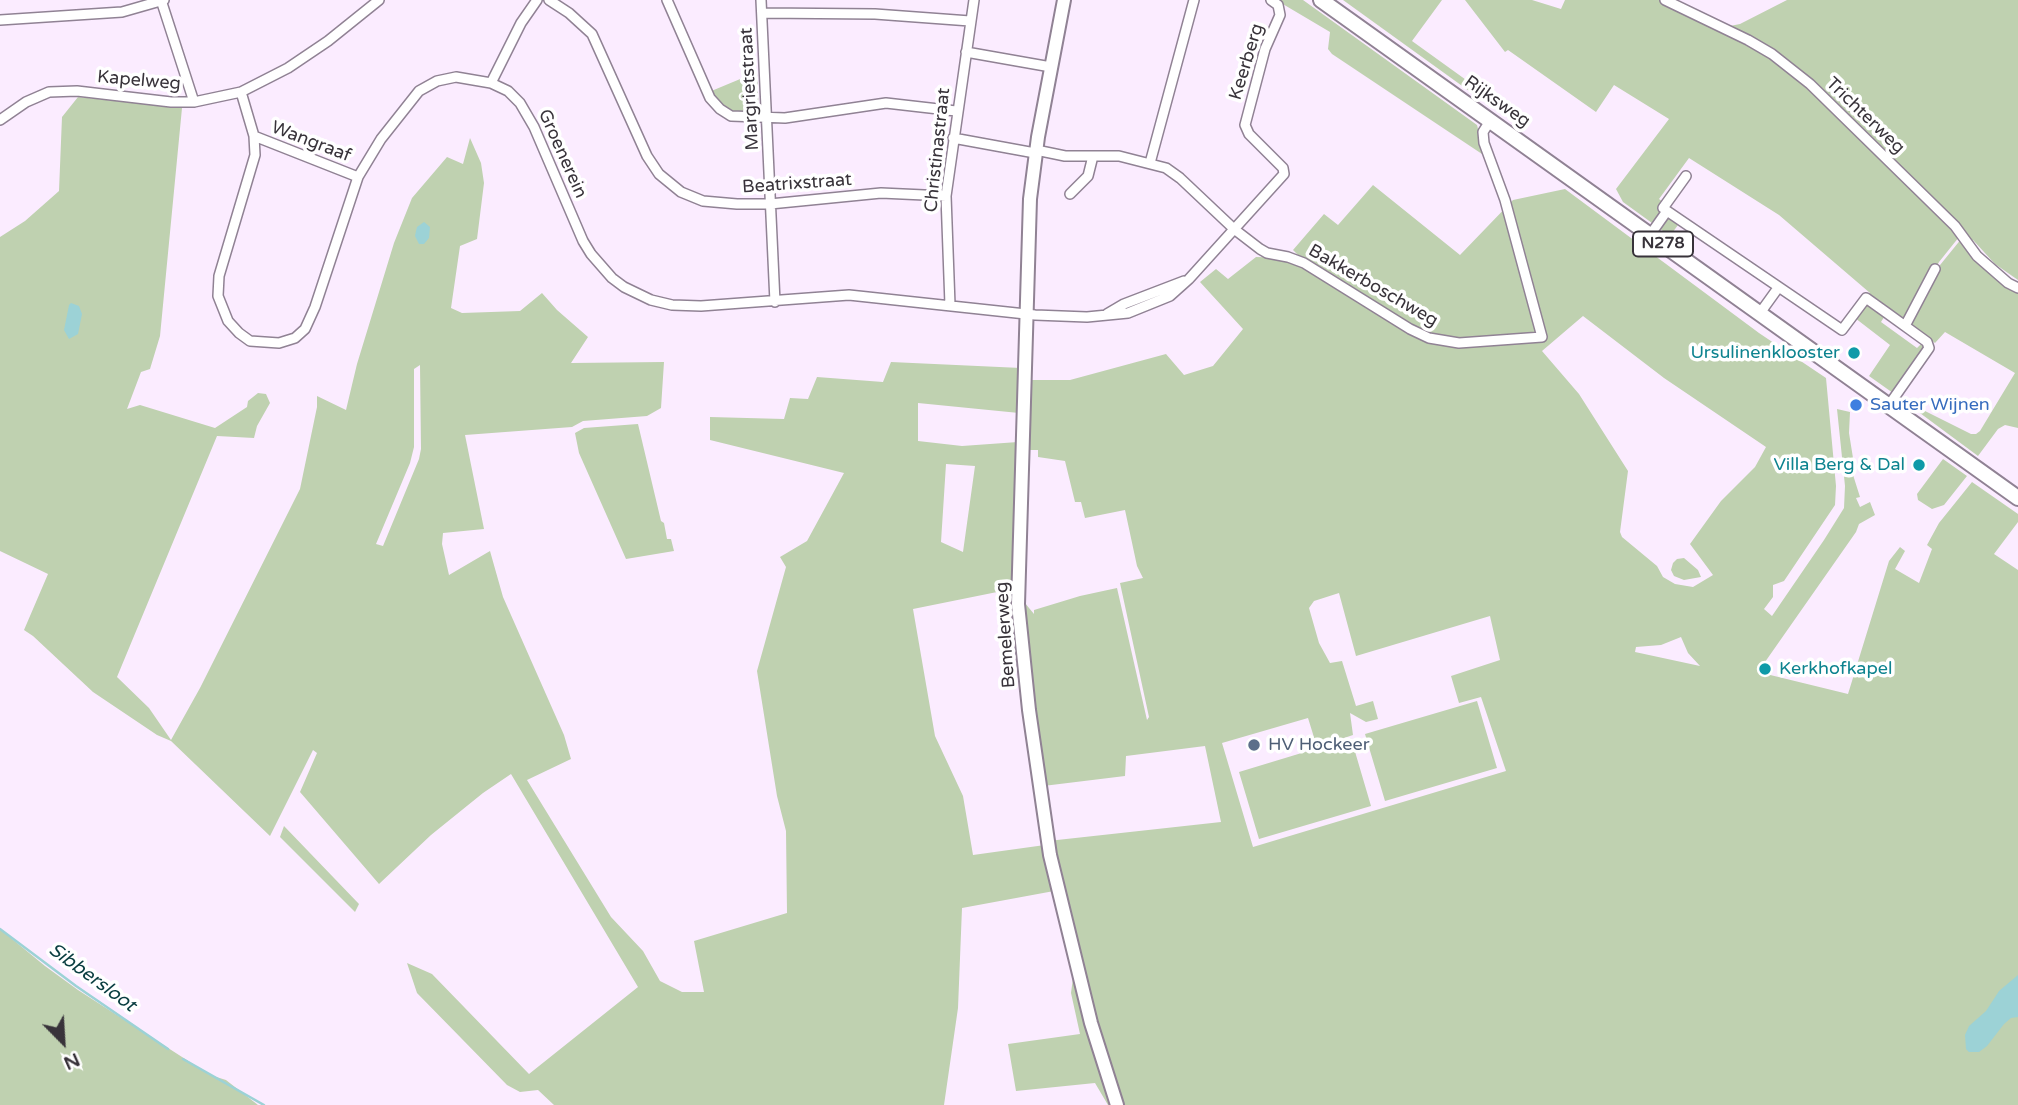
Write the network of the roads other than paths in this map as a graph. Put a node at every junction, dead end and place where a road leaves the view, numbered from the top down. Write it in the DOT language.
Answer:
graph roads {
  1 [pos="162,0"];
  2 [pos="379,0"];
  3 [pos="537,0"];
  4 [pos="550,0"];
  5 [pos="667,0"];
  6 [pos="761,0"];
  7 [pos="974,0"];
  8 [pos="1063,0"];
  9 [pos="1194,0"];
  10 [pos="1271,0"];
  11 [pos="1321,0"];
  12 [pos="1665,0"];
  13 [pos="762,13"];
  14 [pos="0,20"];
  15 [pos="971,21"];
  16 [pos="966,52"];
  17 [pos="1051,67"];
  18 [pos="491,83"];
  19 [pos="241,92"];
  20 [pos="194,102"];
  21 [pos="957,111"];
  22 [pos="768,118"];
  23 [pos="0,121"];
  24 [pos="1490,121"];
  25 [pos="254,136"];
  26 [pos="953,138"];
  27 [pos="1035,152"];
  28 [pos="1093,156"];
  29 [pos="1150,163"];
  30 [pos="1686,176"];
  31 [pos="358,177"];
  32 [pos="1070,194"];
  33 [pos="946,196"];
  34 [pos="769,204"];
  35 [pos="1667,211"];
  36 [pos="1234,229"];
  37 [pos="1650,235"];
  38 [pos="1935,269"];
  39 [pos="1778,288"];
  40 [pos="2018,288"];
  41 [pos="775,302"];
  42 [pos="950,305"];
  43 [pos="1760,313"];
  44 [pos="1026,314"];
  45 [pos="1905,326"];
  46 [pos="1889,405"];
  47 [pos="2018,498"];
  48 [pos="1117,1105"];
  1 -- 14 [label="street"];
  1 -- 20 [label="street"];
  2 -- 19 [label="street, Kapelweg"];
  3 -- 18 [label="street"];
  4 -- 34 [label="street, Beatrixstraat"];
  5 -- 22 [label="street"];
  6 -- 13 [label="street, Margrietstraat"];
  7 -- 15 [label="street, Christinastraat"];
  8 -- 17 [label="street, Bemelerweg"];
  9 -- 29 [label="street"];
  10 -- 36 [label="street, Keerberg"];
  11 -- 24 [label="main road, Rijksweg / N278"];
  12 -- 40 [label="street, Trichterweg"];
  13 -- 15 [label="street"];
  13 -- 22 [label="street, Margrietstraat"];
  15 -- 16 [label="street, Christinastraat"];
  16 -- 17 [label="street"];
  16 -- 21 [label="street, Christinastraat"];
  17 -- 27 [label="street, Bemelerweg"];
  18 -- 31 [label="street, Groenerein"];
  18 -- 41 [label="street, Groenerein"];
  19 -- 20 [label="street, Kapelweg"];
  19 -- 25 [label="street, Groenerein"];
  20 -- 23 [label="street, Kapelweg"];
  21 -- 22 [label="street"];
  21 -- 26 [label="street, Christinastraat"];
  22 -- 34 [label="street, Margrietstraat"];
  24 -- 36 [label="street, Bakkerboschweg"];
  24 -- 37 [label="main road, Rijksweg / N278"];
  25 -- 31 [label="street, Wangraaf"];
  25 -- 31 [label="street, Groenerein"];
  26 -- 27 [label="street"];
  26 -- 33 [label="street, Christinastraat"];
  27 -- 28 [label="street, Bakkerboschweg"];
  27 -- 44 [label="street, Bemelerweg"];
  28 -- 29 [label="street, Bakkerboschweg"];
  28 -- 32 [label="street"];
  29 -- 36 [label="street, Bakkerboschweg"];
  30 -- 35 [label="street"];
  33 -- 34 [label="street, Beatrixstraat"];
  33 -- 42 [label="street, Christinastraat"];
  34 -- 41 [label="street, Margrietstraat"];
  35 -- 37 [label="street"];
  35 -- 39 [label="street"];
  36 -- 44 [label="street, Groenerein"];
  37 -- 43 [label="main road, Rijksweg / N278"];
  38 -- 45 [label="street"];
  39 -- 43 [label="street"];
  39 -- 45 [label="street"];
  41 -- 42 [label="street, Groenerein"];
  42 -- 44 [label="street, Groenerein"];
  43 -- 46 [label="main road, Rijksweg / N278"];
  44 -- 48 [label="street, Bemelerweg"];
  45 -- 46 [label="street"];
  46 -- 47 [label="main road, Rijksweg / N278"];
}
